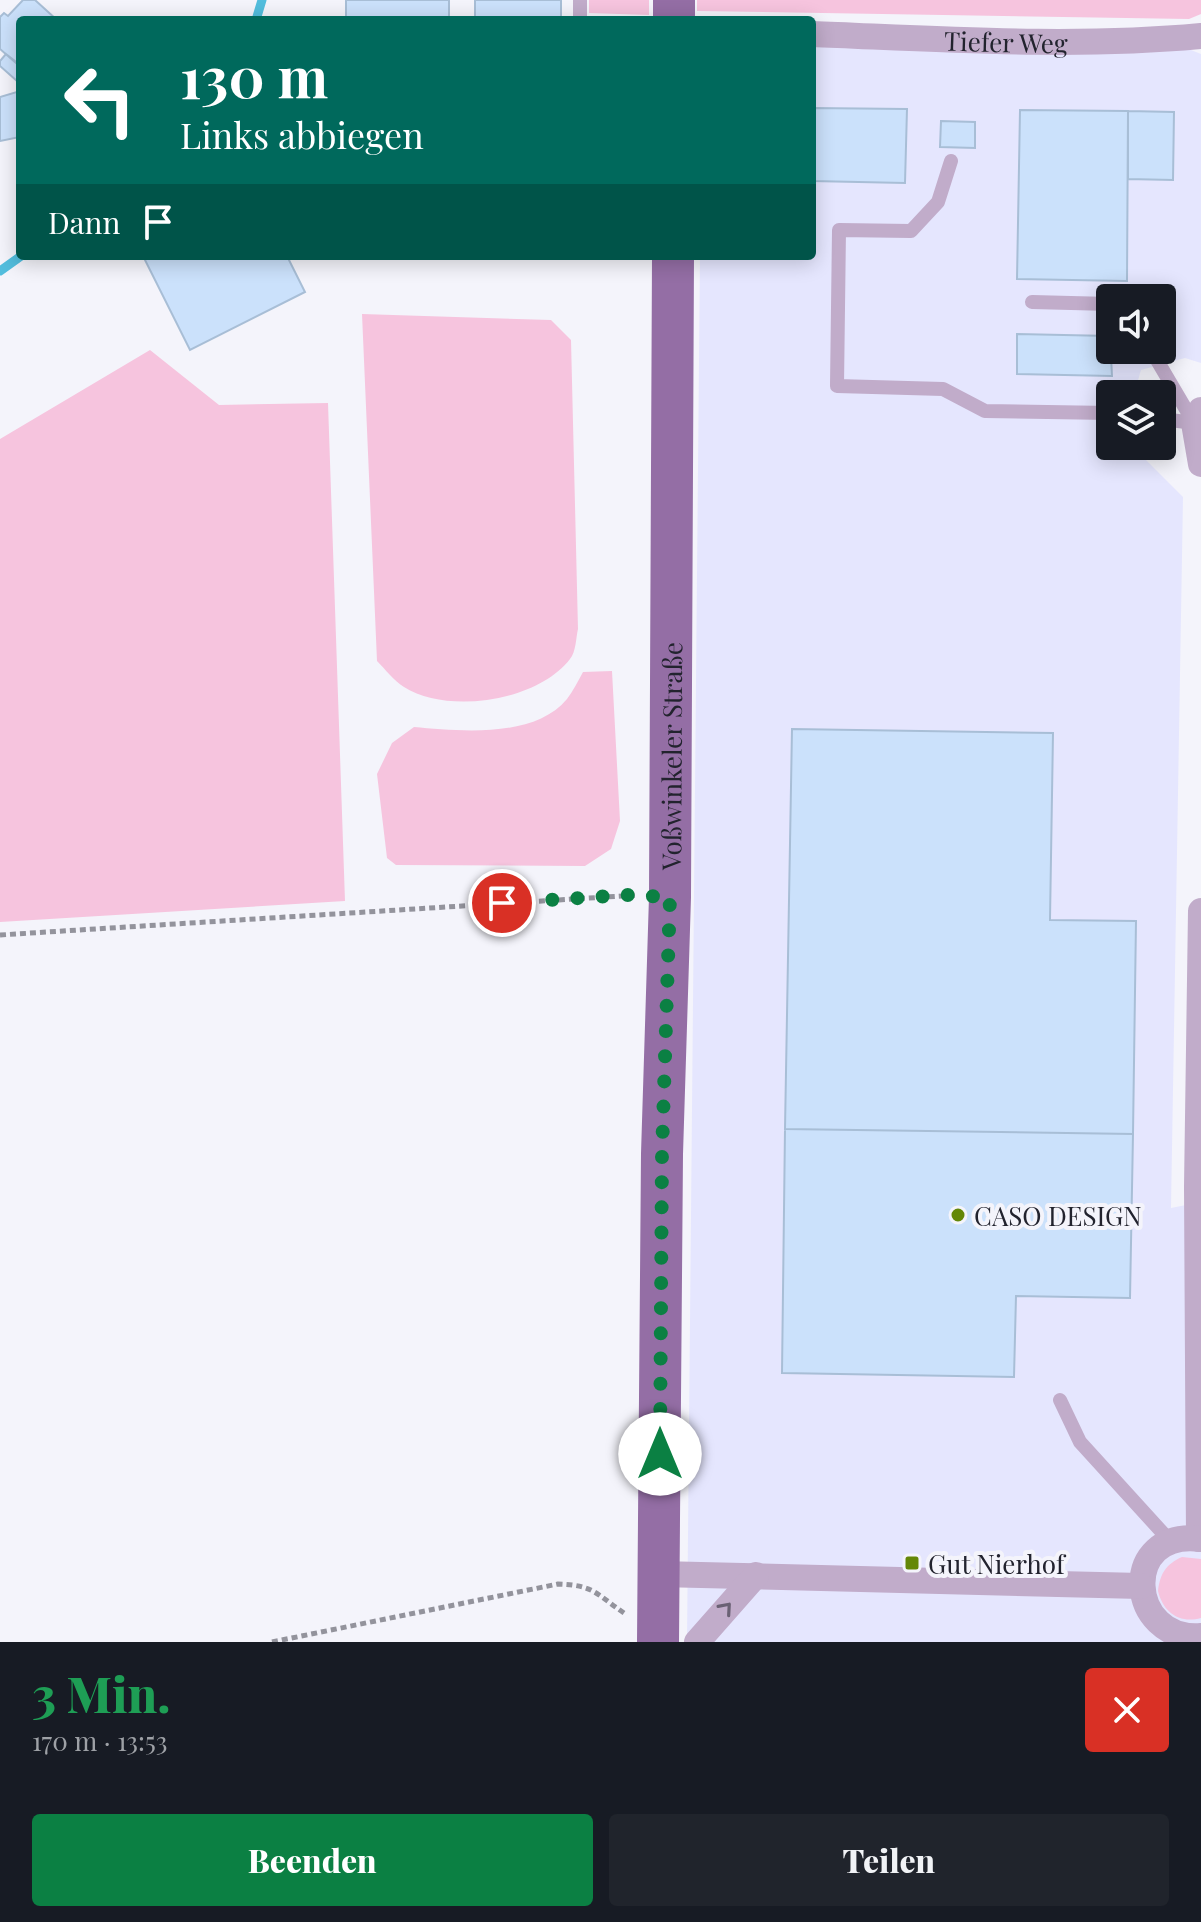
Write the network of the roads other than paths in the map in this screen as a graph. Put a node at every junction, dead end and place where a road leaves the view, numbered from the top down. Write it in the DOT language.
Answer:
graph roads {
  1 [pos="816,34"];
  2 [pos="1201,36"];
  3 [pos="951,161"];
  4 [pos="673,260"];
  5 [pos="1032,302"];
  6 [pos="1096,304"];
  7 [pos="1161,364"];
  8 [pos="1096,413"];
  9 [pos="1197,417"];
  10 [pos="1176,418"];
  11 [pos="1201,464"];
  12 [pos="1201,911"];
  13 [pos="1060,1400"];
  14 [pos="1200,1539"];
  15 [pos="1171,1542"];
  16 [pos="659,1574"];
  17 [pos="756,1575"];
  18 [pos="1141,1586"];
  19 [pos="658,1632"];
  20 [pos="1197,1638"];
  21 [pos="697,1642"];
  1 -- 2 [label="street, Tiefer Weg"];
  3 -- 8 [label="lane"];
  4 -- 16 [label="main road, Voßwinkeler Straße"];
  5 -- 6 [label="lane"];
  7 -- 9 [label="lane"];
  9 -- 10 [label="lane"];
  9 -- 11 [label="street"];
  12 -- 14 [label="street"];
  13 -- 15 [label="lane"];
  14 -- 15 [label="street"];
  15 -- 18 [label="street"];
  16 -- 17 [label="street"];
  16 -- 19 [label="main road, Voßwinkeler Straße"];
  17 -- 18 [label="street"];
  21 -- 17 [label="street, one-way"];
  18 -- 20 [label="street"];
}
